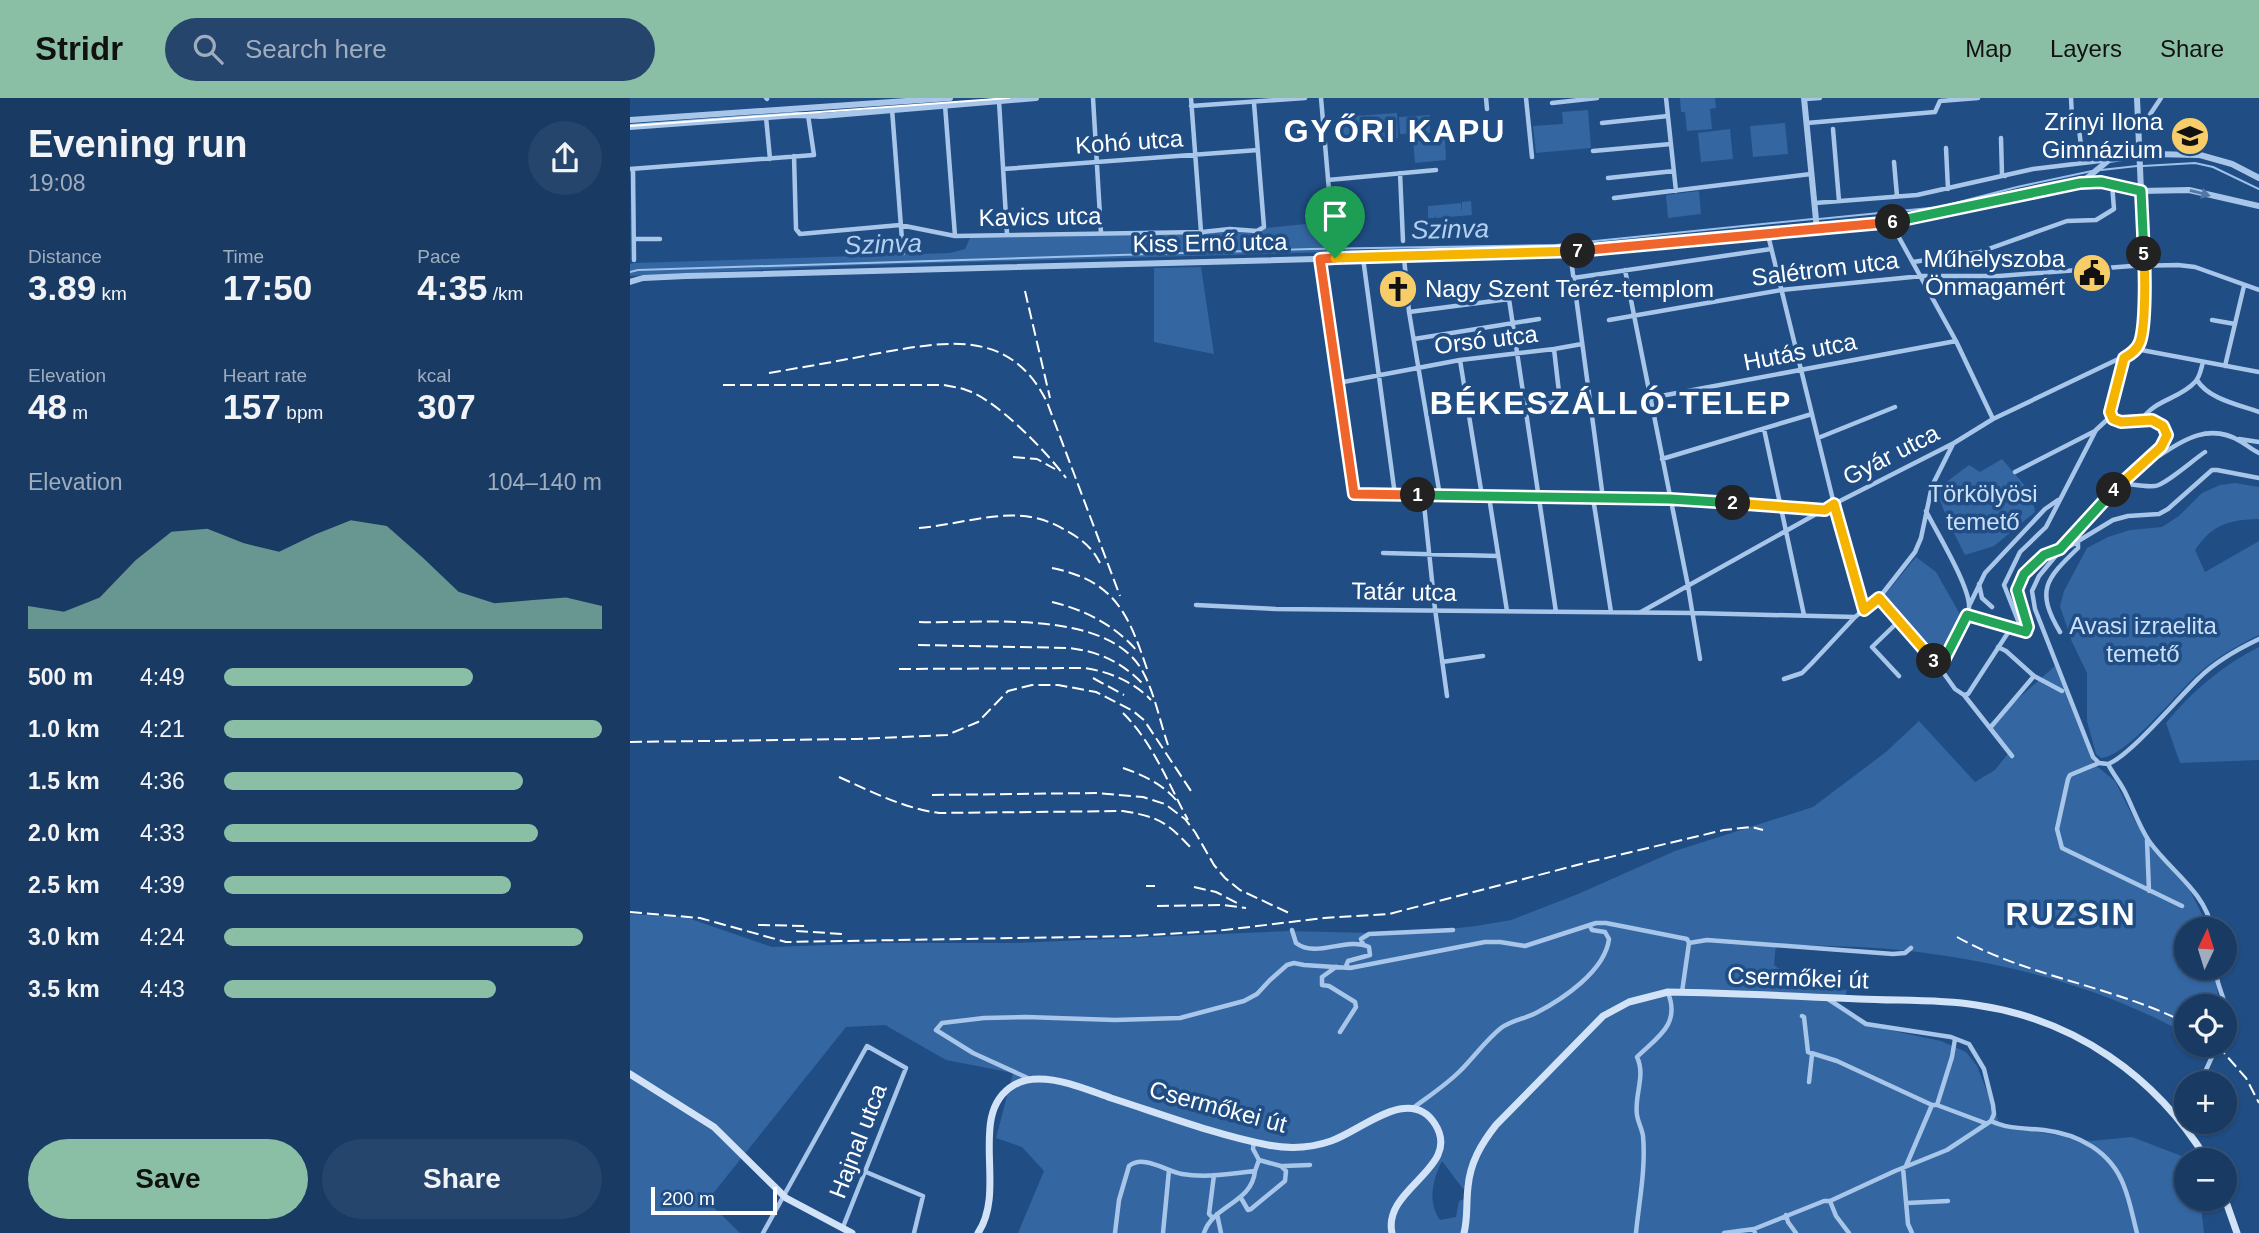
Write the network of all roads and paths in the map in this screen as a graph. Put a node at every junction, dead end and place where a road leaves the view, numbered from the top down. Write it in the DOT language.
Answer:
graph roads {
  1 [pos="950,98"];
  2 [pos="1036,98"];
  3 [pos="1093,98"];
  4 [pos="1191,98"];
  5 [pos="1305,98"];
  6 [pos="1321,98"];
  7 [pos="1486,98"];
  8 [pos="1525,98"];
  9 [pos="1597,98"];
  10 [pos="1666,98"];
  11 [pos="1820,98"];
  12 [pos="1978,98"];
  13 [pos="2071,98"];
  14 [pos="2137,98"];
  15 [pos="2161,98"];
  16 [pos="916,99"];
  17 [pos="1805,99"];
  18 [pos="1940,99"];
  19 [pos="975,100"];
  20 [pos="858,101"];
  21 [pos="999,101"];
  22 [pos="1254,103"];
  23 [pos="1552,103"];
  24 [pos="945,104"];
  25 [pos="1191,106"];
  26 [pos="892,108"];
  27 [pos="1487,109"];
  28 [pos="808,115"];
  29 [pos="1668,116"];
  30 [pos="766,117"];
  31 [pos="2138,118"];
  32 [pos="630,120"];
  33 [pos="1602,123"];
  34 [pos="1806,123"];
  35 [pos="630,127"];
  36 [pos="1833,130"];
  37 [pos="2001,138"];
  38 [pos="1671,144"];
  39 [pos="1946,148"];
  40 [pos="1258,150"];
  41 [pos="1593,152"];
  42 [pos="1194,155"];
  43 [pos="794,156"];
  44 [pos="1532,157"];
  45 [pos="2140,157"];
  46 [pos="770,159"];
  47 [pos="1097,162"];
  48 [pos="1894,162"];
  49 [pos="2106,162"];
  50 [pos="2083,163"];
  51 [pos="631,169"];
  52 [pos="1003,169"];
  53 [pos="1436,170"];
  54 [pos="1674,171"];
  55 [pos="1400,173"];
  56 [pos="1812,174"];
  57 [pos="2007,176"];
  58 [pos="1608,178"];
  59 [pos="2259,178"];
  60 [pos="1328,180"];
  61 [pos="2080,183"];
  62 [pos="2112,184"];
  63 [pos="1948,189"];
  64 [pos="1676,191"];
  65 [pos="2141,191"];
  66 [pos="1897,197"];
  67 [pos="1614,198"];
  68 [pos="1839,201"];
  69 [pos="1815,202"];
  70 [pos="2259,206"];
  71 [pos="1903,220"];
  72 [pos="1891,223"];
  73 [pos="900,225"];
  74 [pos="1817,227"];
  75 [pos="1202,232"];
  76 [pos="1101,233"];
  77 [pos="1007,234"];
  78 [pos="1768,235"];
  79 [pos="955,236"];
  80 [pos="1898,236"];
  81 [pos="634,239"];
  82 [pos="660,239"];
  83 [pos="1403,241"];
  84 [pos="1202,245"];
  85 [pos="1771,249"];
  86 [pos="1570,252"];
  87 [pos="903,253"];
  88 [pos="1334,256"];
  89 [pos="1404,257"];
  90 [pos="1363,258"];
  91 [pos="1320,259"];
  92 [pos="635,260"];
  93 [pos="1913,262"];
  94 [pos="2144,265"];
  95 [pos="1625,270"];
  96 [pos="1922,276"];
  97 [pos="1573,278"];
  98 [pos="630,282"];
  99 [pos="2244,286"];
  100 [pos="1781,290"];
  101 [pos="2259,290"];
  102 [pos="1409,312"];
  103 [pos="1634,316"];
  104 [pos="1539,319"];
  105 [pos="1609,320"];
  106 [pos="2212,320"];
  107 [pos="1513,324"];
  108 [pos="2235,324"];
  109 [pos="1414,339"];
  110 [pos="1956,341"];
  111 [pos="1582,344"];
  112 [pos="1554,349"];
  113 [pos="2136,349"];
  114 [pos="1518,354"];
  115 [pos="2124,358"];
  116 [pos="1460,360"];
  117 [pos="2203,362"];
  118 [pos="2225,366"];
  119 [pos="1418,367"];
  120 [pos="1801,370"];
  121 [pos="2259,372"];
  122 [pos="1378,377"];
  123 [pos="2197,380"];
  124 [pos="1338,383"];
  125 [pos="1650,398"];
  126 [pos="1895,407"];
  127 [pos="1525,408"];
  128 [pos="2259,412"];
  129 [pos="1812,414"];
  130 [pos="2111,416"];
  131 [pos="1993,419"];
  132 [pos="2142,420"];
  133 [pos="1764,429"];
  134 [pos="2096,430"];
  135 [pos="1818,438"];
  136 [pos="2238,439"];
  137 [pos="2259,442"];
  138 [pos="1954,443"];
  139 [pos="1944,448"];
  140 [pos="1949,452"];
  141 [pos="2205,452"];
  142 [pos="2155,453"];
  143 [pos="2259,453"];
  144 [pos="1662,459"];
  145 [pos="2015,472"];
  146 [pos="2259,478"];
  147 [pos="2120,483"];
  148 [pos="1395,495"];
  149 [pos="1423,495"];
  150 [pos="1440,496"];
  151 [pos="1482,496"];
  152 [pos="1489,496"];
  153 [pos="1538,498"];
  154 [pos="1593,498"];
  155 [pos="1603,498"];
  156 [pos="2061,498"];
  157 [pos="1670,499"];
  158 [pos="1834,504"];
  159 [pos="1780,507"];
  160 [pos="1825,510"];
  161 [pos="1926,510"];
  162 [pos="1786,533"];
  163 [pos="2078,541"];
  164 [pos="2060,549"];
  165 [pos="1383,553"];
  166 [pos="1429,555"];
  167 [pos="1498,556"];
  168 [pos="1979,583"];
  169 [pos="1688,586"];
  170 [pos="1879,598"];
  171 [pos="1196,605"];
  172 [pos="1969,605"];
  173 [pos="1992,607"];
  174 [pos="1435,610"];
  175 [pos="1864,610"];
  176 [pos="1507,611"];
  177 [pos="1556,612"];
  178 [pos="1611,612"];
  179 [pos="1641,612"];
  180 [pos="1693,612"];
  181 [pos="1804,615"];
  182 [pos="1967,615"];
  183 [pos="1855,617"];
  184 [pos="1899,621"];
  185 [pos="2011,628"];
  186 [pos="2026,632"];
  187 [pos="2060,632"];
  188 [pos="2259,639"];
  189 [pos="1998,647"];
  190 [pos="1483,656"];
  191 [pos="1700,659"];
  192 [pos="1443,663"];
  193 [pos="1940,668"];
  194 [pos="1899,676"];
  195 [pos="2034,676"];
  196 [pos="1784,679"];
  197 [pos="2062,691"];
  198 [pos="1964,695"];
  199 [pos="1447,696"];
  200 [pos="1990,728"];
  201 [pos="2012,756"];
  202 [pos="2099,763"];
  203 [pos="2108,764"];
  204 [pos="2147,838"];
  205 [pos="2149,891"];
  206 [pos="2182,906"];
  207 [pos="2209,917"];
  208 [pos="1590,926"];
  209 [pos="1292,930"];
  210 [pos="1453,930"];
  211 [pos="1689,943"];
  212 [pos="1363,944"];
  213 [pos="1911,948"];
  214 [pos="1336,967"];
  215 [pos="1350,968"];
  216 [pos="1668,992"];
  217 [pos="1682,992"];
  218 [pos="1827,998"];
  219 [pos="1802,1016"];
  220 [pos="1340,1032"];
  221 [pos="1955,1039"];
  222 [pos="1812,1055"];
  223 [pos="630,1074"];
  224 [pos="1031,1079"];
  225 [pos="1809,1082"];
  226 [pos="1934,1105"];
  227 [pos="1412,1108"];
  228 [pos="2174,1111"];
  229 [pos="1988,1122"];
  230 [pos="1254,1141"];
  231 [pos="1259,1160"];
  232 [pos="1310,1165"];
  233 [pos="1281,1166"];
  234 [pos="1905,1168"];
  235 [pos="1169,1170"];
  236 [pos="1255,1171"];
  237 [pos="866,1172"];
  238 [pos="1214,1175"];
  239 [pos="784,1195"];
  240 [pos="1241,1198"];
  241 [pos="1830,1201"];
  242 [pos="1948,1201"];
  243 [pos="1907,1203"];
  244 [pos="2229,1211"];
  245 [pos="1215,1216"];
  246 [pos="1786,1216"];
  247 [pos="842,1228"];
  248 [pos="1754,1231"];
  249 [pos="763,1233"];
  250 [pos="852,1233"];
  251 [pos="914,1233"];
  252 [pos="978,1233"];
  253 [pos="1115,1233"];
  254 [pos="1163,1233"];
  255 [pos="1204,1233"];
  256 [pos="1221,1233"];
  257 [pos="1392,1233"];
  258 [pos="1464,1233"];
  259 [pos="1636,1233"];
  260 [pos="1724,1233"];
  261 [pos="1796,1233"];
  262 [pos="1849,1233"];
  263 [pos="1912,1233"];
  264 [pos="2137,1233"];
  265 [pos="2237,1233"];
  1 -- 16 [label="street"];
  2 -- 21 [label="street"];
  3 -- 47 [label="street"];
  4 -- 25 [label="street"];
  5 -- 22 [label="street"];
  6 -- 60 [label="street"];
  7 -- 27 [label="street"];
  8 -- 44 [label="street"];
  9 -- 23 [label="street"];
  10 -- 29 [label="street"];
  11 -- 17 [label="street"];
  12 -- 18 [label="street"];
  13 -- 50 [label="street"];
  14 -- 31 [label="street"];
  15 -- 31 [label="street"];
  16 -- 20 [label="street"];
  17 -- 34 [label="street"];
  18 -- 34 [label="street"];
  19 -- 21 [label="street"];
  19 -- 24 [label="street"];
  20 -- 32 [label="street"];
  21 -- 52 [label="street"];
  22 -- 25 [label="street"];
  22 -- 40 [label="street"];
  24 -- 26 [label="street"];
  24 -- 79 [label="street"];
  25 -- 42 [label="street"];
  26 -- 28 [label="street"];
  26 -- 73 [label="street"];
  28 -- 30 [label="street"];
  28 -- 43 [label="street"];
  29 -- 33 [label="street"];
  29 -- 38 [label="street"];
  30 -- 35 [label="street"];
  30 -- 46 [label="street"];
  31 -- 45 [label="street"];
  34 -- 56 [label="street"];
  36 -- 68 [label="street"];
  37 -- 57 [label="street"];
  38 -- 41 [label="street"];
  38 -- 54 [label="street"];
  39 -- 63 [label="street"];
  40 -- 42 [label="street, Kohó utca"];
  40 -- 75 [label="street, Kavics utca"];
  42 -- 47 [label="street, Kohó utca"];
  42 -- 75 [label="street"];
  43 -- 46 [label="street"];
  43 -- 73 [label="street, Kavics utca"];
  45 -- 49 [label="street"];
  45 -- 59 [label="street"];
  45 -- 65 [label="street"];
  46 -- 51 [label="street"];
  47 -- 52 [label="street, Kohó utca"];
  47 -- 76 [label="street"];
  48 -- 66 [label="street"];
  49 -- 50 [label="street"];
  49 -- 61 [label="street, Kiss Ernő utca"];
  50 -- 57 [label="street"];
  51 -- 81 [label="street"];
  52 -- 77 [label="street"];
  53 -- 55 [label="street"];
  54 -- 58 [label="street"];
  54 -- 64 [label="street"];
  55 -- 60 [label="street"];
  55 -- 83 [label="street"];
  56 -- 64 [label="street"];
  56 -- 69 [label="street"];
  57 -- 63 [label="street"];
  60 -- 88 [label="street"];
  61 -- 62 [label="street, Kiss Ernő utca"];
  61 -- 71 [label="street, Kiss Ernő utca"];
  62 -- 65 [label="street, Kiss Ernő utca"];
  62 -- 93 [label="street"];
  63 -- 66 [label="street"];
  64 -- 67 [label="street"];
  65 -- 70 [label="street, Kiss Ernő utca, one-way"];
  65 -- 94 [label="street"];
  66 -- 68 [label="street"];
  68 -- 69 [label="street"];
  69 -- 74 [label="street"];
  71 -- 72 [label="street, Kiss Ernő utca"];
  71 -- 80 [label="street"];
  72 -- 74 [label="street, Kiss Ernő utca"];
  72 -- 80 [label="street"];
  73 -- 79 [label="street, Kavics utca"];
  73 -- 87 [label="street"];
  74 -- 78 [label="street, Kiss Ernő utca"];
  75 -- 76 [label="street, Kavics utca"];
  75 -- 84 [label="street"];
  76 -- 77 [label="street, Kavics utca"];
  77 -- 79 [label="street, Kavics utca"];
  78 -- 85 [label="street"];
  78 -- 86 [label="street, Kiss Ernő utca"];
  80 -- 93 [label="street"];
  81 -- 82 [label="street"];
  81 -- 92 [label="street"];
  85 -- 95 [label="street"];
  85 -- 100 [label="street"];
  86 -- 89 [label="street, Kiss Ernő utca"];
  86 -- 97 [label="street"];
  88 -- 90 [label="street, Kiss Ernő utca"];
  88 -- 91 [label="street, Kiss Ernő utca"];
  89 -- 90 [label="street, Kiss Ernő utca"];
  89 -- 102 [label="street"];
  90 -- 122 [label="street"];
  91 -- 98 [label="street, Kiss Ernő utca"];
  91 -- 124 [label="street"];
  93 -- 96 [label="street"];
  94 -- 96 [label="street, Salétrom utca"];
  94 -- 99 [label="street, Salétrom utca"];
  94 -- 113 [label="street"];
  95 -- 97 [label="street"];
  95 -- 103 [label="street"];
  96 -- 100 [label="street, Salétrom utca"];
  96 -- 110 [label="street"];
  97 -- 111 [label="street"];
  99 -- 101 [label="street, Salétrom utca"];
  99 -- 108 [label="street"];
  100 -- 103 [label="street, Salétrom utca"];
  100 -- 120 [label="street"];
  102 -- 107 [label="street"];
  102 -- 109 [label="street"];
  103 -- 105 [label="street, Salétrom utca"];
  103 -- 125 [label="street"];
  104 -- 107 [label="street"];
  106 -- 108 [label="street"];
  107 -- 109 [label="street"];
  107 -- 114 [label="street"];
  108 -- 118 [label="street"];
  109 -- 119 [label="street"];
  110 -- 120 [label="street, Hutás utca"];
  110 -- 131 [label="street"];
  111 -- 112 [label="street"];
  111 -- 155 [label="street"];
  112 -- 114 [label="street, Orsó utca"];
  112 -- 127 [label="street, Orsó utca"];
  113 -- 115 [label="street, Gyár utca"];
  113 -- 117 [label="street"];
  114 -- 116 [label="street, Orsó utca"];
  114 -- 127 [label="street"];
  115 -- 130 [label="street"];
  115 -- 131 [label="street, Gyár utca"];
  116 -- 119 [label="street, Orsó utca"];
  116 -- 151 [label="street"];
  117 -- 118 [label="street"];
  117 -- 123 [label="street"];
  118 -- 121 [label="street"];
  119 -- 122 [label="street, Orsó utca"];
  119 -- 150 [label="street"];
  120 -- 125 [label="street, Hutás utca"];
  120 -- 129 [label="street"];
  122 -- 124 [label="street, Orsó utca"];
  122 -- 148 [label="street"];
  123 -- 128 [label="street"];
  123 -- 132 [label="street"];
  124 -- 148 [label="street"];
  125 -- 144 [label="street"];
  126 -- 135 [label="street"];
  127 -- 153 [label="street"];
  129 -- 133 [label="street"];
  129 -- 135 [label="street"];
  130 -- 132 [label="street"];
  130 -- 134 [label="street"];
  131 -- 138 [label="street, Gyár utca"];
  132 -- 142 [label="street"];
  133 -- 144 [label="street"];
  133 -- 159 [label="street"];
  134 -- 145 [label="street"];
  134 -- 156 [label="street"];
  135 -- 158 [label="street"];
  136 -- 137 [label="street"];
  136 -- 142 [label="street"];
  136 -- 143 [label="street"];
  138 -- 139 [label="street, Gyár utca"];
  138 -- 140 [label="street"];
  139 -- 140 [label="street"];
  139 -- 158 [label="street, Gyár utca"];
  140 -- 161 [label="street"];
  141 -- 147 [label="street"];
  142 -- 147 [label="street"];
  144 -- 157 [label="street"];
  146 -- 163 [label="street"];
  147 -- 164 [label="street"];
  148 -- 149 [label="street"];
  149 -- 150 [label="street"];
  149 -- 166 [label="street"];
  150 -- 151 [label="street"];
  151 -- 152 [label="street"];
  152 -- 153 [label="street"];
  152 -- 167 [label="street"];
  153 -- 154 [label="street"];
  153 -- 177 [label="street"];
  154 -- 155 [label="street"];
  154 -- 178 [label="street"];
  155 -- 157 [label="street"];
  156 -- 168 [label="street"];
  156 -- 186 [label="street"];
  157 -- 159 [label="street"];
  157 -- 169 [label="street"];
  158 -- 160 [label="street, Gyár utca"];
  158 -- 175 [label="street"];
  159 -- 160 [label="street"];
  159 -- 162 [label="street"];
  160 -- 162 [label="street, Gyár utca"];
  161 -- 170 [label="street"];
  161 -- 172 [label="street"];
  162 -- 169 [label="street, Gyár utca"];
  162 -- 181 [label="street"];
  163 -- 164 [label="street"];
  163 -- 187 [label="street"];
  164 -- 186 [label="street"];
  164 -- 202 [label="street"];
  165 -- 166 [label="street"];
  166 -- 167 [label="street"];
  166 -- 174 [label="street"];
  167 -- 176 [label="street"];
  168 -- 172 [label="street"];
  168 -- 173 [label="street"];
  169 -- 179 [label="street, Gyár utca"];
  169 -- 180 [label="street"];
  170 -- 175 [label="street"];
  170 -- 184 [label="street"];
  171 -- 174 [label="street, Tatár utca"];
  172 -- 182 [label="street"];
  174 -- 176 [label="street, Tatár utca"];
  174 -- 192 [label="street"];
  175 -- 183 [label="street"];
  176 -- 177 [label="street, Tatár utca"];
  177 -- 178 [label="street, Tatár utca"];
  178 -- 179 [label="street, Tatár utca"];
  179 -- 180 [label="street, Tatár utca"];
  180 -- 181 [label="street, Tatár utca"];
  180 -- 191 [label="street"];
  181 -- 183 [label="street, Tatár utca"];
  182 -- 185 [label="street"];
  182 -- 193 [label="street"];
  183 -- 196 [label="street"];
  184 -- 193 [label="street"];
  184 -- 194 [label="street"];
  185 -- 186 [label="street"];
  185 -- 189 [label="street"];
  188 -- 203 [label="street"];
  189 -- 195 [label="street"];
  189 -- 198 [label="street"];
  190 -- 192 [label="street"];
  192 -- 199 [label="street"];
  193 -- 198 [label="street"];
  195 -- 197 [label="street"];
  195 -- 200 [label="street"];
  198 -- 200 [label="street"];
  200 -- 201 [label="street"];
  202 -- 203 [label="street"];
  202 -- 205 [label="street"];
  203 -- 204 [label="street"];
  204 -- 205 [label="street"];
  204 -- 207 [label="street"];
  205 -- 206 [label="street"];
  208 -- 211 [label="street"];
  208 -- 215 [label="street"];
  208 -- 227 [label="street"];
  209 -- 212 [label="street"];
  210 -- 212 [label="street"];
  211 -- 213 [label="street"];
  211 -- 217 [label="street"];
  212 -- 215 [label="street"];
  214 -- 215 [label="street"];
  214 -- 220 [label="street"];
  214 -- 224 [label="street"];
  216 -- 217 [label="main road, Csermőkei út"];
  216 -- 258 [label="main road, Csermőkei út"];
  216 -- 259 [label="street"];
  217 -- 218 [label="main road, Csermőkei út"];
  218 -- 221 [label="street"];
  218 -- 228 [label="main road, Csermőkei út"];
  219 -- 222 [label="street"];
  221 -- 226 [label="street"];
  221 -- 229 [label="street"];
  222 -- 225 [label="street"];
  222 -- 226 [label="street"];
  223 -- 239 [label="main road"];
  224 -- 230 [label="main road, Csermőkei út"];
  224 -- 252 [label="main road"];
  226 -- 229 [label="street"];
  226 -- 234 [label="street"];
  227 -- 230 [label="main road, Csermőkei út"];
  227 -- 257 [label="main road"];
  229 -- 234 [label="street"];
  229 -- 264 [label="street"];
  230 -- 231 [label="street"];
  231 -- 233 [label="street"];
  231 -- 236 [label="street"];
  232 -- 233 [label="street"];
  233 -- 240 [label="street"];
  234 -- 241 [label="street"];
  234 -- 243 [label="street"];
  235 -- 238 [label="street"];
  235 -- 253 [label="street"];
  235 -- 254 [label="street"];
  236 -- 238 [label="street"];
  236 -- 240 [label="street"];
  237 -- 239 [label="street, Hajnal utca"];
  237 -- 247 [label="street, Hajnal utca"];
  237 -- 251 [label="street"];
  238 -- 245 [label="street"];
  239 -- 247 [label="main road"];
  239 -- 249 [label="street"];
  240 -- 245 [label="street"];
  241 -- 246 [label="street"];
  241 -- 262 [label="street"];
  242 -- 243 [label="street"];
  243 -- 263 [label="street"];
  244 -- 265 [label="main road"];
  245 -- 255 [label="street"];
  245 -- 256 [label="street"];
  246 -- 248 [label="street"];
  246 -- 261 [label="street"];
  247 -- 250 [label="main road"];
  248 -- 260 [label="street"];
}
